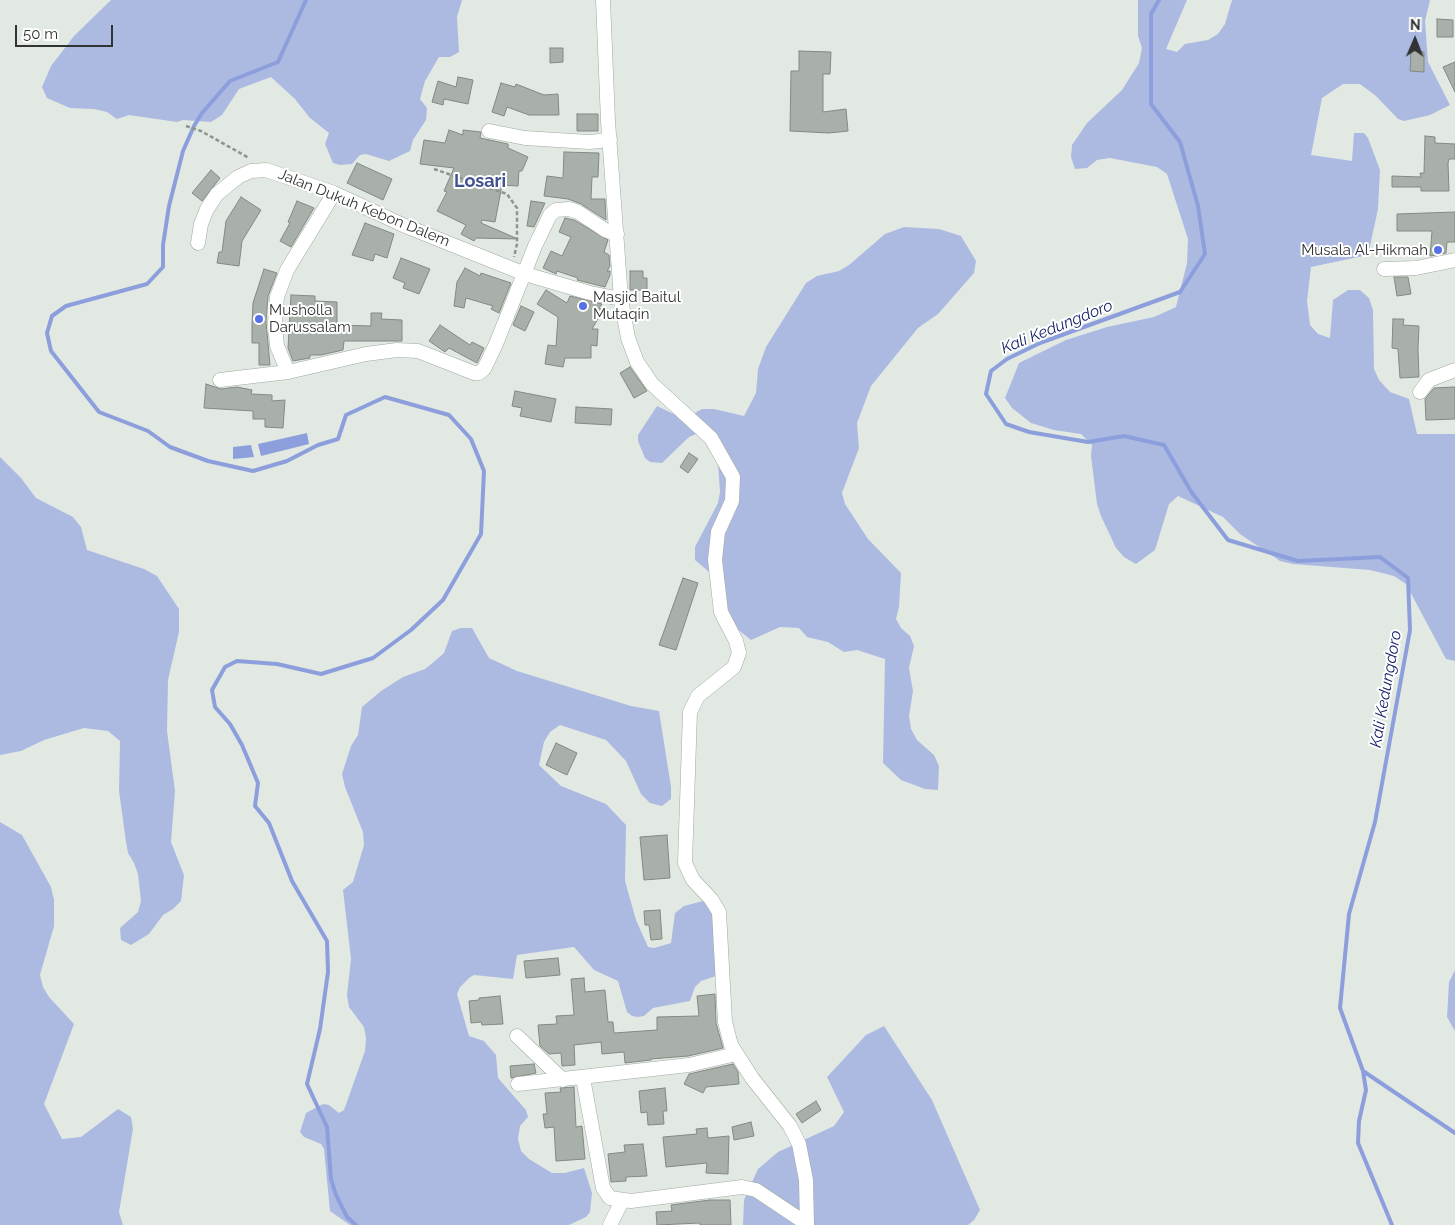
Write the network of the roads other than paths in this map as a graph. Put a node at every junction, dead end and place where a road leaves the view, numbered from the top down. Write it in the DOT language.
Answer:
graph roads {
  1 [pos="603,0"];
  2 [pos="489,130"];
  3 [pos="610,140"];
  4 [pos="334,193"];
  5 [pos="617,234"];
  6 [pos="198,243"];
  7 [pos="1455,260"];
  8 [pos="1384,269"];
  9 [pos="525,274"];
  10 [pos="621,299"];
  11 [pos="1455,370"];
  12 [pos="288,372"];
  13 [pos="220,380"];
  14 [pos="1420,392"];
  15 [pos="517,1036"];
  16 [pos="736,1054"];
  17 [pos="583,1078"];
  18 [pos="563,1080"];
  19 [pos="518,1084"];
  20 [pos="622,1201"];
  21 [pos="807,1224"];
  22 [pos="610,1225"];
  1 -- 3 [label="street"];
  2 -- 3 [label="street"];
  3 -- 5 [label="street"];
  4 -- 6 [label="street, Jalan Dukuh Kebon Dalem"];
  4 -- 9 [label="street, Jalan Dukuh Kebon Dalem"];
  4 -- 12 [label="street"];
  5 -- 9 [label="street"];
  5 -- 10 [label="street"];
  7 -- 8 [label="street"];
  9 -- 10 [label="street, Jalan Dukuh Kebon Dalem"];
  9 -- 12 [label="street"];
  10 -- 16 [label="street"];
  11 -- 14 [label="street"];
  12 -- 13 [label="street"];
  15 -- 18 [label="street"];
  16 -- 17 [label="street"];
  16 -- 21 [label="street"];
  17 -- 18 [label="street"];
  17 -- 20 [label="street"];
  18 -- 19 [label="street"];
  20 -- 21 [label="street"];
  20 -- 22 [label="street"];
}
